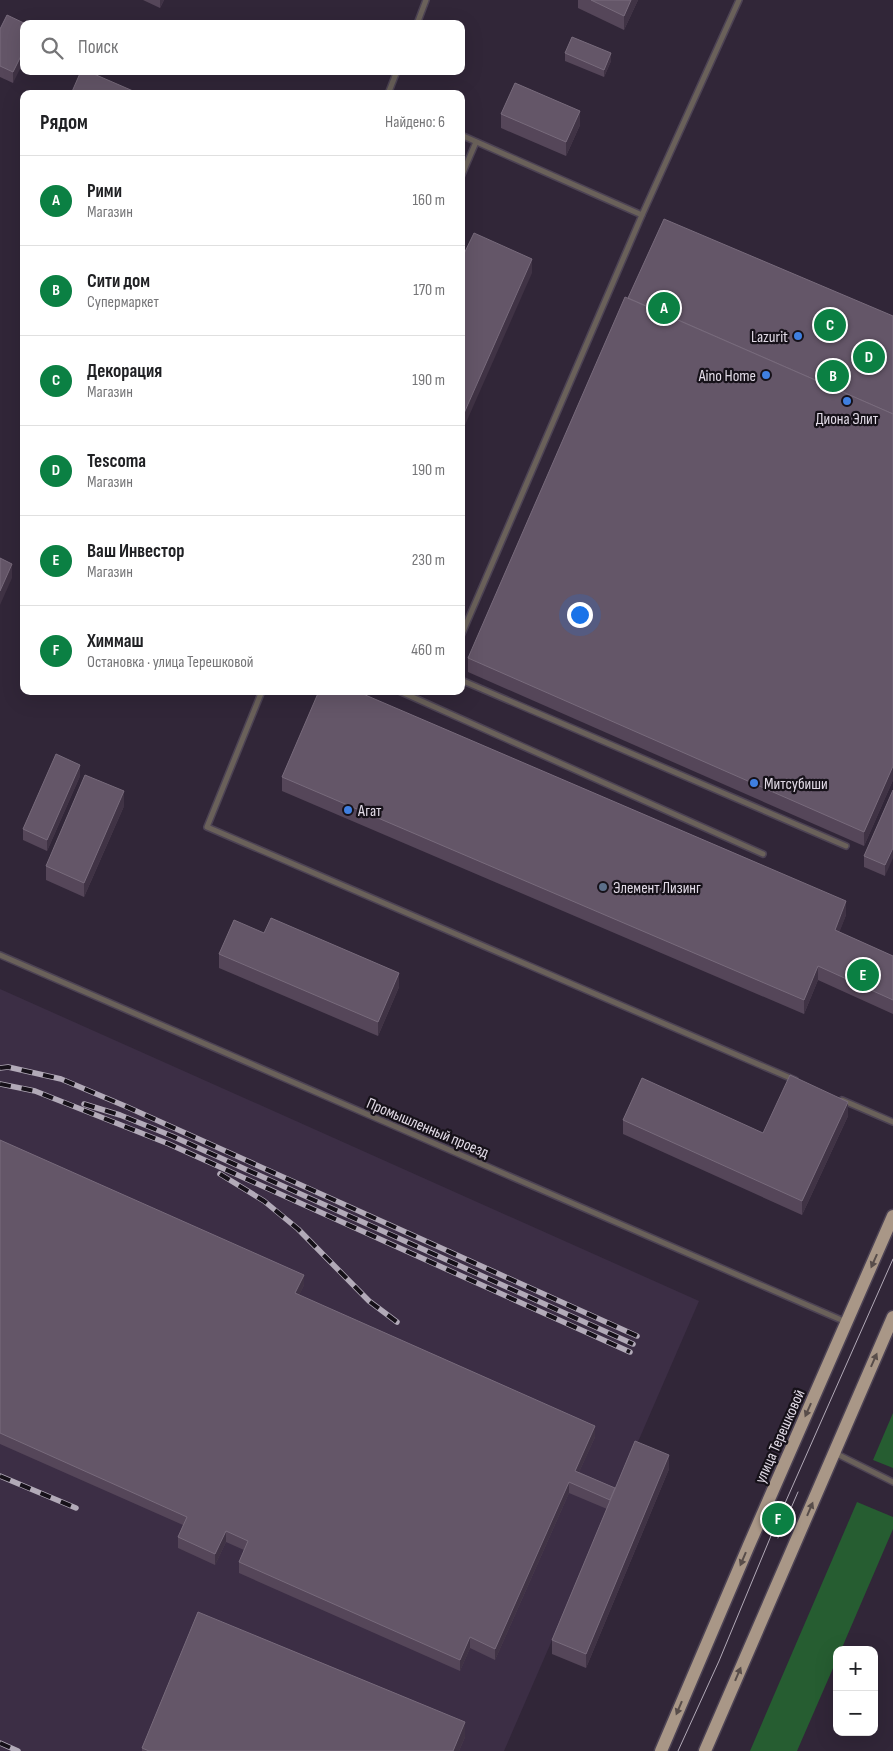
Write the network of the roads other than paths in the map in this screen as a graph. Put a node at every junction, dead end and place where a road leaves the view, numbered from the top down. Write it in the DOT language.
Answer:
graph roads {
  1 [pos="426,0"];
  2 [pos="739,0"];
  3 [pos="418,20"];
  4 [pos="395,75"];
  5 [pos="390,90"];
  6 [pos="465,137"];
  7 [pos="476,142"];
  8 [pos="465,168"];
  9 [pos="642,215"];
  10 [pos="465,627"];
  11 [pos="465,682"];
  12 [pos="260,695"];
  13 [pos="408,695"];
  14 [pos="846,846"];
  15 [pos="763,854"];
  16 [pos="0,955"];
  17 [pos="804,1084"];
  18 [pos="836,1098"];
  19 [pos="893,1122"];
  20 [pos="893,1216"];
  21 [pos="893,1317"];
  22 [pos="847,1323"];
  23 [pos="834,1452"];
  24 [pos="893,1482"];
  25 [pos="661,1751"];
  26 [pos="705,1751"];
  1 -- 3 [label="lane"];
  2 -- 9 [label="lane"];
  4 -- 5 [label="lane"];
  6 -- 7 [label="lane"];
  7 -- 8 [label="lane"];
  7 -- 9 [label="lane"];
  9 -- 10 [label="lane"];
  11 -- 14 [label="lane"];
  12 -- 17 [label="lane"];
  13 -- 15 [label="lane"];
  16 -- 22 [label="lane, Промышленный проезд"];
  18 -- 19 [label="lane"];
  20 -- 22 [label="main road, улица Терешковой, one-way"];
  23 -- 21 [label="main road, one-way"];
  22 -- 25 [label="main road, улица Терешковой, one-way"];
  23 -- 24 [label="lane"];
  26 -- 23 [label="main road, one-way"];
}
